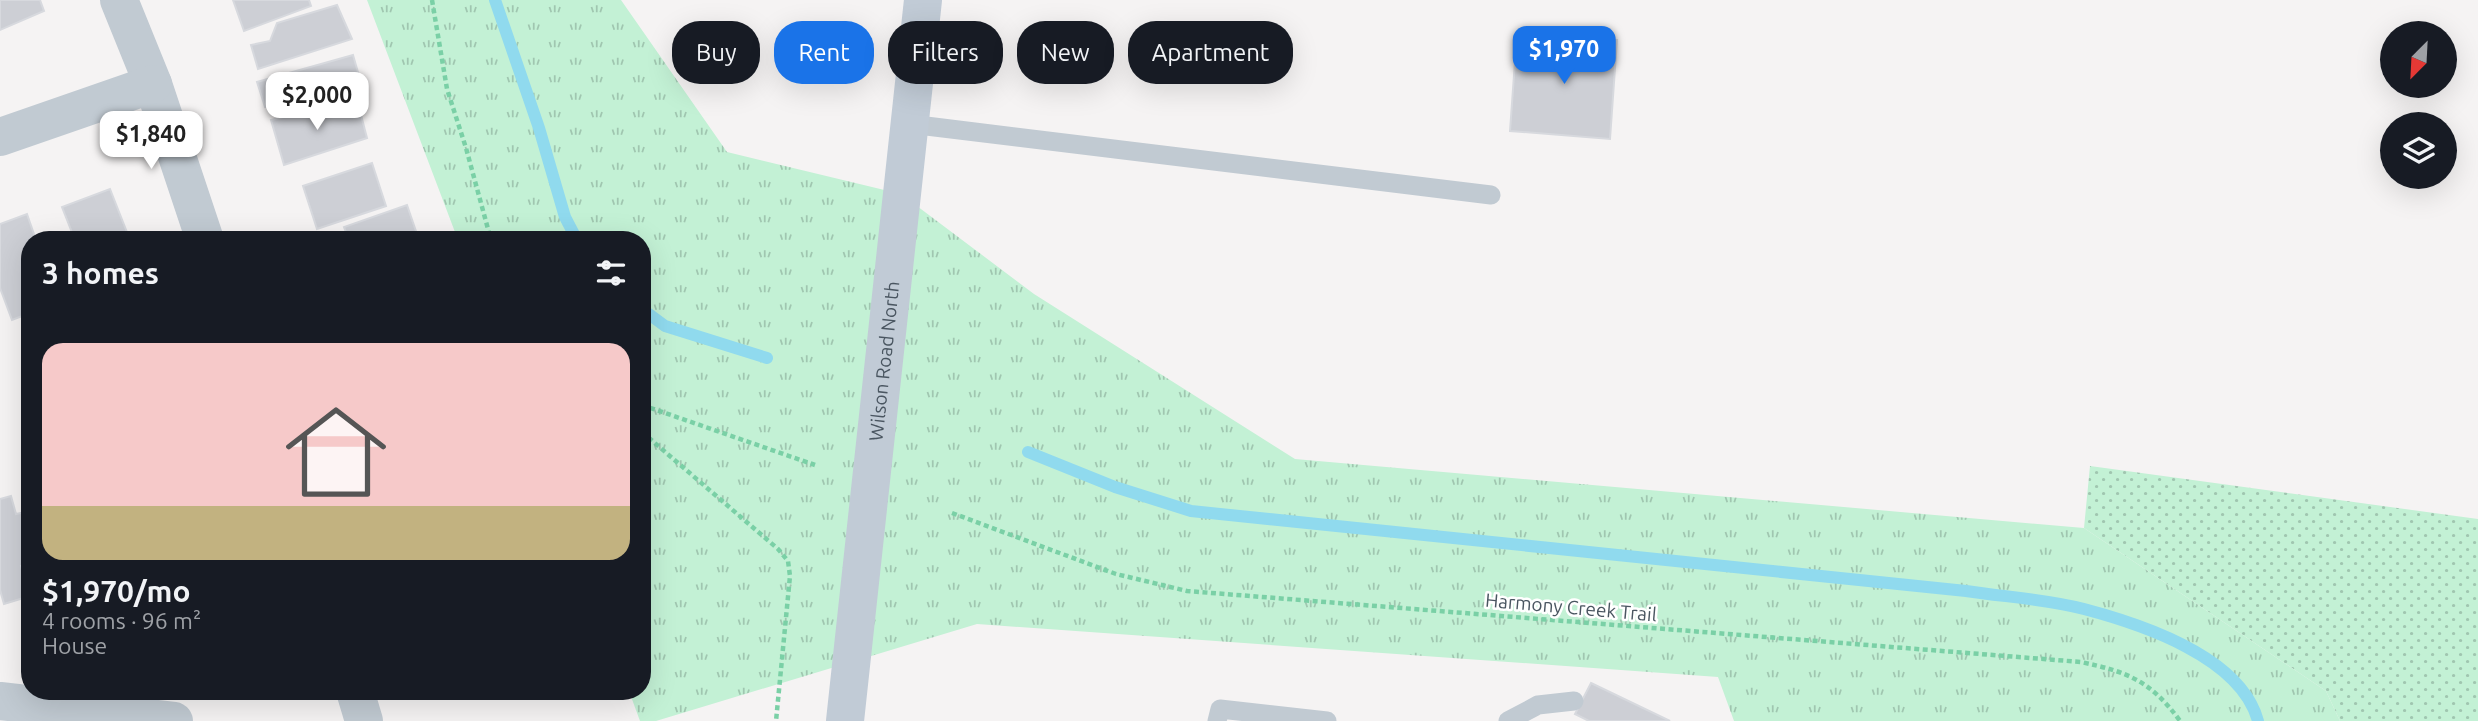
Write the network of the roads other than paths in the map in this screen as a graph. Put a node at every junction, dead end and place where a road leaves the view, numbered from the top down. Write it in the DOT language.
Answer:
graph roads {
  1 [pos="119,0"];
  2 [pos="923,0"];
  3 [pos="153,84"];
  4 [pos="909,124"];
  5 [pos="0,137"];
  6 [pos="1491,195"];
  7 [pos="202,231"];
  8 [pos="358,700"];
  9 [pos="0,701"];
  10 [pos="1574,701"];
  11 [pos="174,721"];
  12 [pos="365,721"];
  13 [pos="845,721"];
  14 [pos="1217,721"];
  15 [pos="1327,721"];
  16 [pos="1508,721"];
  1 -- 3 [label="street"];
  2 -- 4 [label="main road, Wilson Road North"];
  3 -- 5 [label="street"];
  3 -- 7 [label="street"];
  4 -- 6 [label="lane"];
  4 -- 13 [label="main road, Wilson Road North"];
  8 -- 12 [label="street"];
  9 -- 11 [label="street"];
  10 -- 16 [label="lane"];
  14 -- 15 [label="lane"];
}
